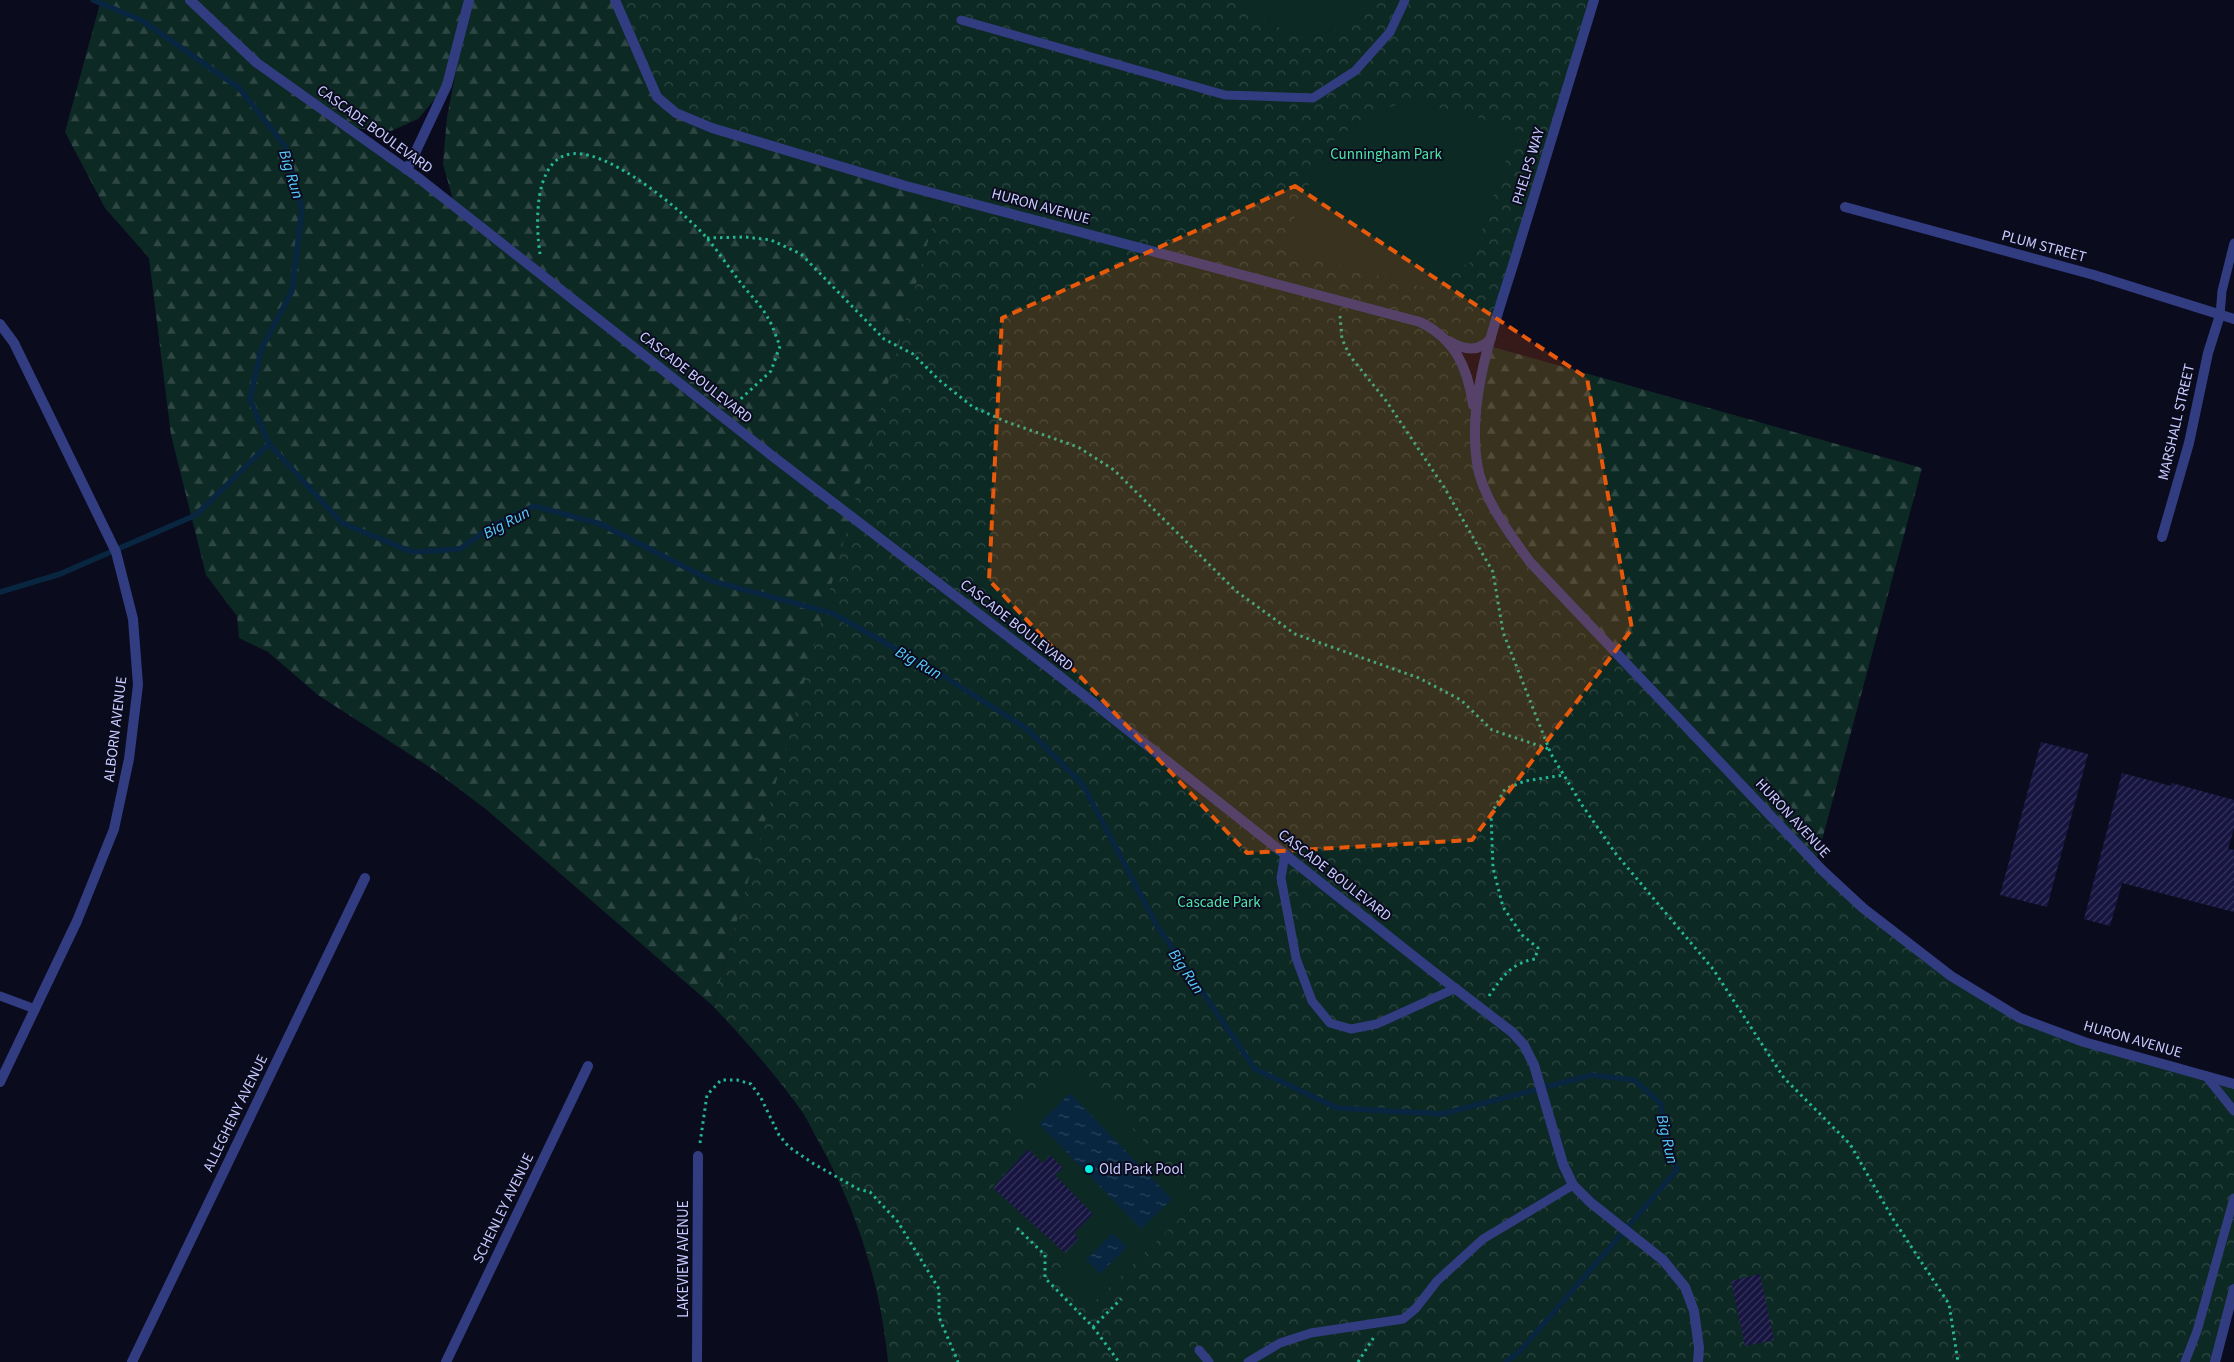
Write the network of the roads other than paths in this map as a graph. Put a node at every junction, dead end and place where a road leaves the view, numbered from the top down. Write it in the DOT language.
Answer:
graph roads {
  1 [pos="190,0"];
  2 [pos="470,0"];
  3 [pos="615,0"];
  4 [pos="1405,0"];
  5 [pos="1594,0"];
  6 [pos="961,20"];
  7 [pos="407,170"];
  8 [pos="1845,207"];
  9 [pos="2234,243"];
  10 [pos="2220,315"];
  11 [pos="2234,319"];
  12 [pos="0,324"];
  13 [pos="1444,337"];
  14 [pos="1491,340"];
  15 [pos="1475,414"];
  16 [pos="2162,537"];
  17 [pos="1285,854"];
  18 [pos="365,878"];
  19 [pos="1456,988"];
  20 [pos="0,996"];
  21 [pos="35,1009"];
  22 [pos="588,1066"];
  23 [pos="2206,1076"];
  24 [pos="0,1082"];
  25 [pos="2234,1084"];
  26 [pos="2234,1111"];
  27 [pos="698,1156"];
  28 [pos="1573,1185"];
  29 [pos="2234,1198"];
  30 [pos="2234,1289"];
  31 [pos="1199,1350"];
  32 [pos="132,1362"];
  33 [pos="446,1362"];
  34 [pos="697,1362"];
  35 [pos="1209,1362"];
  36 [pos="1248,1362"];
  37 [pos="1698,1362"];
  38 [pos="2185,1362"];
  39 [pos="2215,1362"];
  1 -- 7 [label="street, CASCADE BOULEVARD"];
  2 -- 7 [label="street"];
  3 -- 13 [label="street, HURON AVENUE"];
  4 -- 6 [label="lane"];
  5 -- 14 [label="street, PHELPS WAY"];
  7 -- 17 [label="street, CASCADE BOULEVARD"];
  8 -- 10 [label="street, PLUM STREET"];
  9 -- 10 [label="lane"];
  10 -- 11 [label="street, PLUM STREET"];
  10 -- 16 [label="street, MARSHALL STREET"];
  12 -- 21 [label="street, ALBORN AVENUE"];
  13 -- 14 [label="street"];
  13 -- 15 [label="street, HURON AVENUE"];
  14 -- 15 [label="street, HURON AVENUE"];
  15 -- 23 [label="street, HURON AVENUE"];
  17 -- 19 [label="street, CASCADE BOULEVARD"];
  17 -- 19 [label="lane"];
  18 -- 32 [label="street, ALLEGHENY AVENUE"];
  19 -- 28 [label="street, CASCADE BOULEVARD"];
  20 -- 21 [label="lane"];
  21 -- 24 [label="street, ALBORN AVENUE"];
  22 -- 33 [label="street, SCHENLEY AVENUE"];
  23 -- 25 [label="street, HURON AVENUE"];
  23 -- 26 [label="lane"];
  27 -- 34 [label="street, LAKEVIEW AVENUE"];
  28 -- 36 [label="lane"];
  28 -- 37 [label="street, CASCADE BOULEVARD"];
  29 -- 38 [label="lane"];
  30 -- 39 [label="street"];
  31 -- 35 [label="lane"];
}
